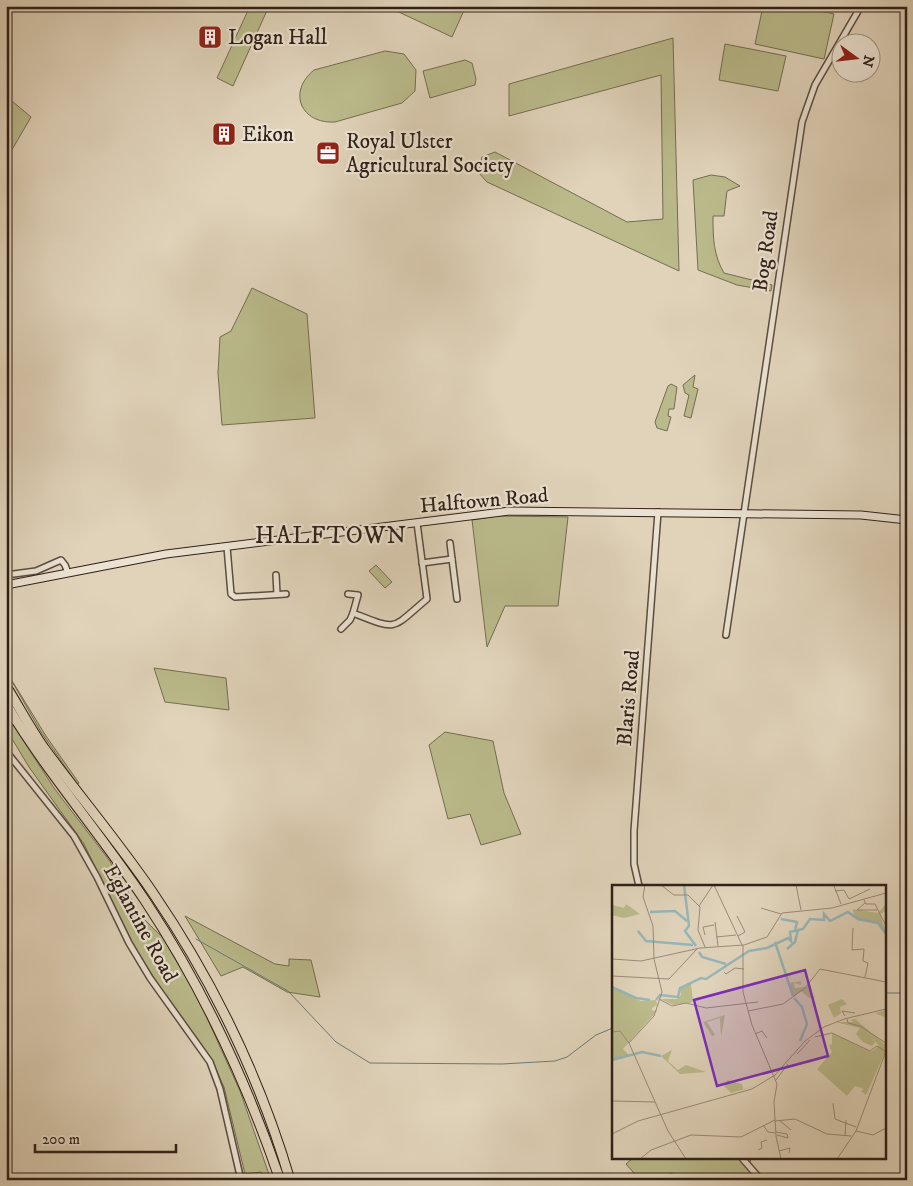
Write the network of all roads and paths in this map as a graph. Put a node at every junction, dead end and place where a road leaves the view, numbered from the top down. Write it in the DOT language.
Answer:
graph roads {
  1 [pos="861,6"];
  2 [pos="658,512"];
  3 [pos="743,514"];
  4 [pos="907,520"];
  5 [pos="417,523"];
  6 [pos="450,543"];
  7 [pos="227,547"];
  8 [pos="452,559"];
  9 [pos="422,564"];
  10 [pos="68,573"];
  11 [pos="6,575"];
  12 [pos="276,575"];
  13 [pos="6,585"];
  14 [pos="277,594"];
  15 [pos="286,594"];
  16 [pos="348,594"];
  17 [pos="457,599"];
  18 [pos="353,613"];
  19 [pos="341,629"];
  20 [pos="726,635"];
  21 [pos="6,686"];
  22 [pos="6,704"];
  23 [pos="6,751"];
  24 [pos="639,885"];
  25 [pos="742,1158"];
  26 [pos="241,1180"];
  27 [pos="280,1180"];
  28 [pos="290,1180"];
  29 [pos="761,1180"];
  1 -- 3 [label="street, Bog Road"];
  2 -- 3 [label="street, Halftown Road"];
  2 -- 5 [label="street, Halftown Road"];
  2 -- 24 [label="street, Blaris Road"];
  3 -- 4 [label="street, Halftown Road"];
  3 -- 20 [label="street, Bog Road"];
  5 -- 7 [label="street, Halftown Road"];
  5 -- 9 [label="street"];
  6 -- 8 [label="street"];
  7 -- 10 [label="street, Halftown Road"];
  7 -- 14 [label="street"];
  8 -- 9 [label="street"];
  8 -- 17 [label="street"];
  9 -- 18 [label="street"];
  10 -- 11 [label="street"];
  10 -- 13 [label="street, Halftown Road"];
  12 -- 14 [label="street"];
  14 -- 15 [label="street"];
  16 -- 18 [label="street"];
  18 -- 19 [label="street"];
  21 -- 28 [label="highway"];
  22 -- 27 [label="highway"];
  23 -- 26 [label="street, Eglantine Road"];
  25 -- 29 [label="street"];
}
